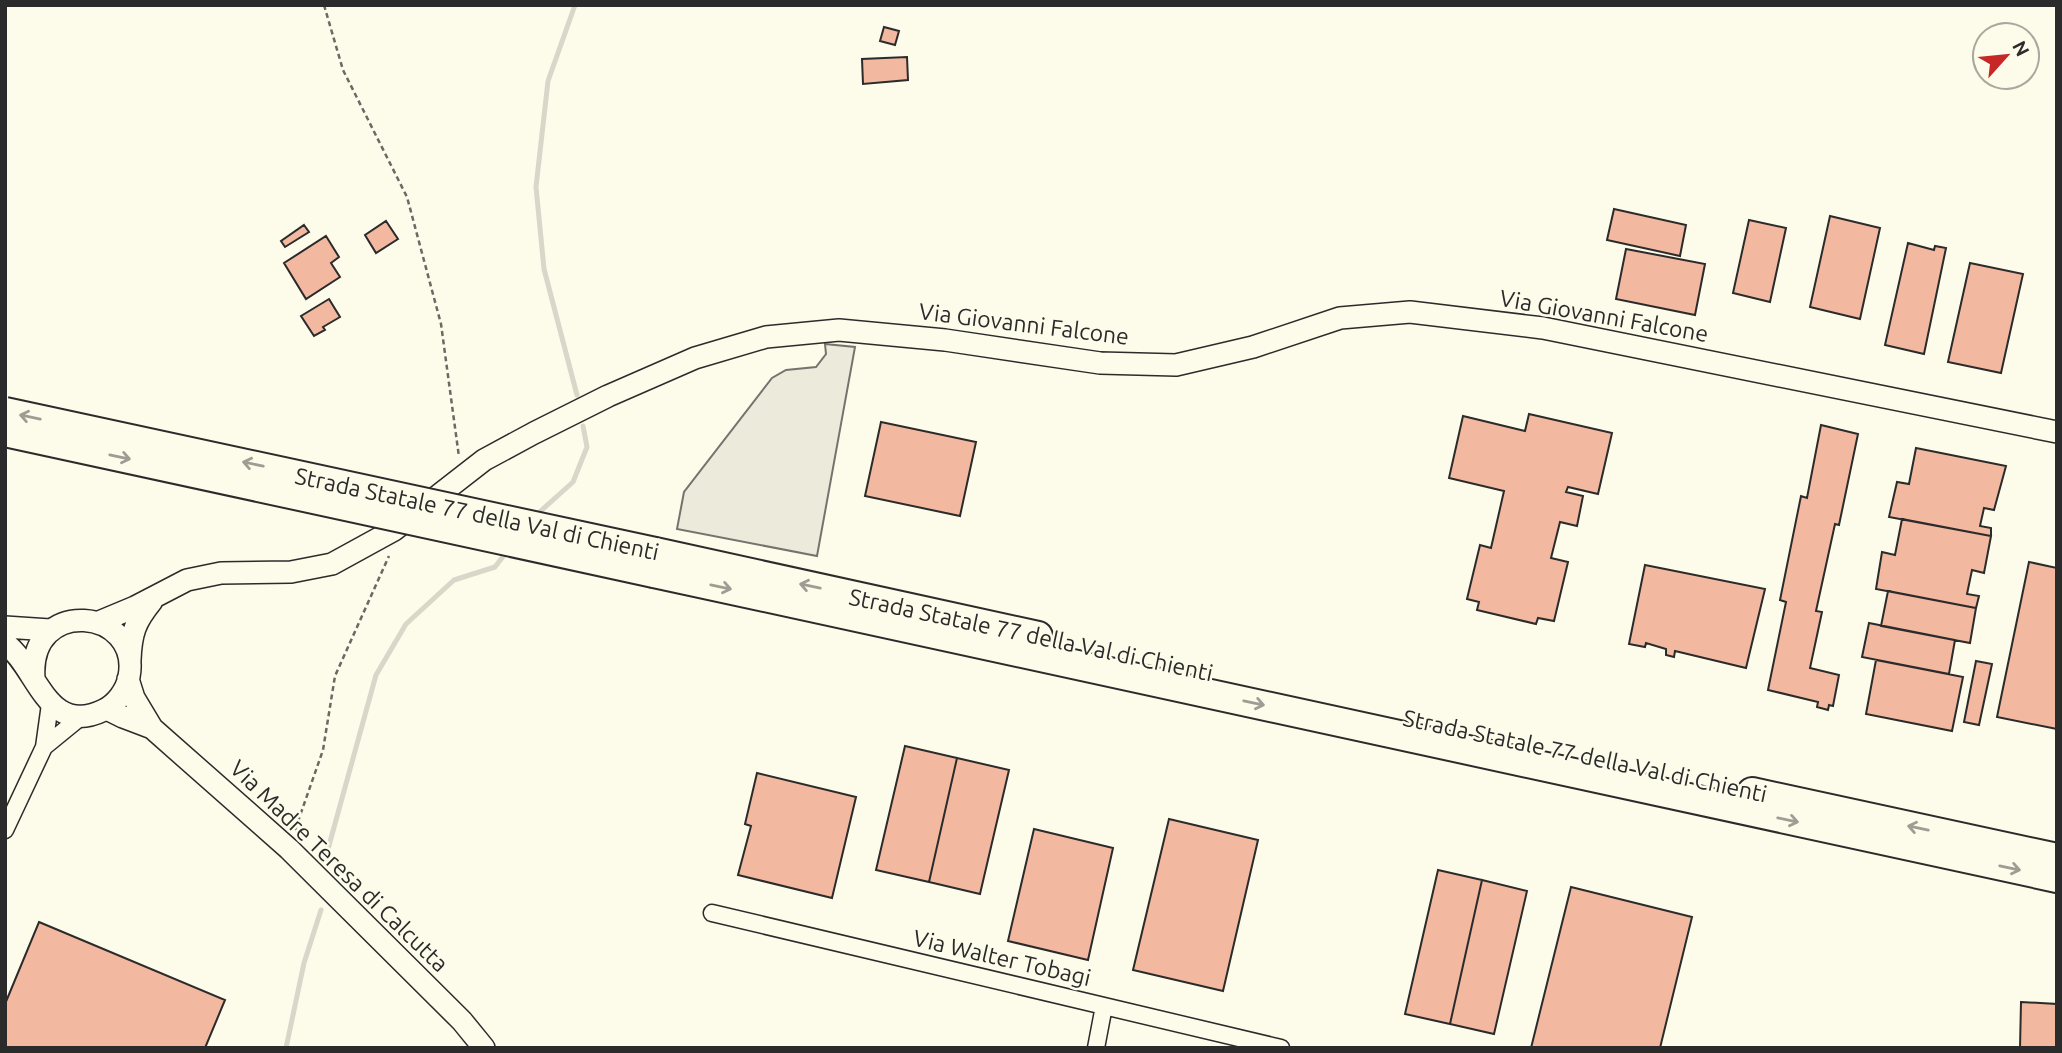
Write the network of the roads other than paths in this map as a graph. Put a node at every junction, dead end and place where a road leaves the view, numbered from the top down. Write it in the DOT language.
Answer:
graph roads {
  1 [pos="5,412"];
  2 [pos="5,432"];
  3 [pos="2057,432"];
  4 [pos="654,562"];
  5 [pos="158,594"];
  6 [pos="99,622"];
  7 [pos="5,627"];
  8 [pos="50,630"];
  9 [pos="5,643"];
  10 [pos="129,673"];
  11 [pos="34,678"];
  12 [pos="50,704"];
  13 [pos="107,709"];
  14 [pos="82,716"];
  15 [pos="152,727"];
  16 [pos="44,747"];
  17 [pos="5,830"];
  18 [pos="2057,858"];
  19 [pos="2057,878"];
  20 [pos="712,913"];
  21 [pos="1104,1006"];
  22 [pos="484,1048"];
  23 [pos="1096,1048"];
  24 [pos="1281,1048"];
  4 -- 1 [label="highway, Strada Statale 77 della Val di Chienti, one-way, bridge"];
  2 -- 4 [label="highway, Strada Statale 77 della Val di Chienti, one-way, bridge"];
  3 -- 5 [label="street, Via Giovanni Falcone"];
  18 -- 4 [label="highway, Strada Statale 77 della Val di Chienti, one-way"];
  4 -- 19 [label="highway, Strada Statale 77 della Val di Chienti, one-way"];
  5 -- 6 [label="street, Via Giovanni Falcone"];
  5 -- 10 [label="street, Via Giovanni Falcone"];
  6 -- 8 [label="street"];
  6 -- 10 [label="street"];
  7 -- 8 [label="street"];
  8 -- 11 [label="street"];
  9 -- 11 [label="street"];
  10 -- 13 [label="street"];
  10 -- 15 [label="street, Via Madre Teresa di Calcutta"];
  11 -- 12 [label="street"];
  12 -- 14 [label="street"];
  12 -- 16 [label="street"];
  13 -- 14 [label="street"];
  13 -- 15 [label="street, Via Madre Teresa di Calcutta"];
  14 -- 16 [label="street"];
  15 -- 22 [label="street, Via Madre Teresa di Calcutta"];
  16 -- 17 [label="street"];
  20 -- 21 [label="street, Via Walter Tobagi"];
  21 -- 23 [label="street"];
  21 -- 24 [label="street, Via Walter Tobagi"];
}
